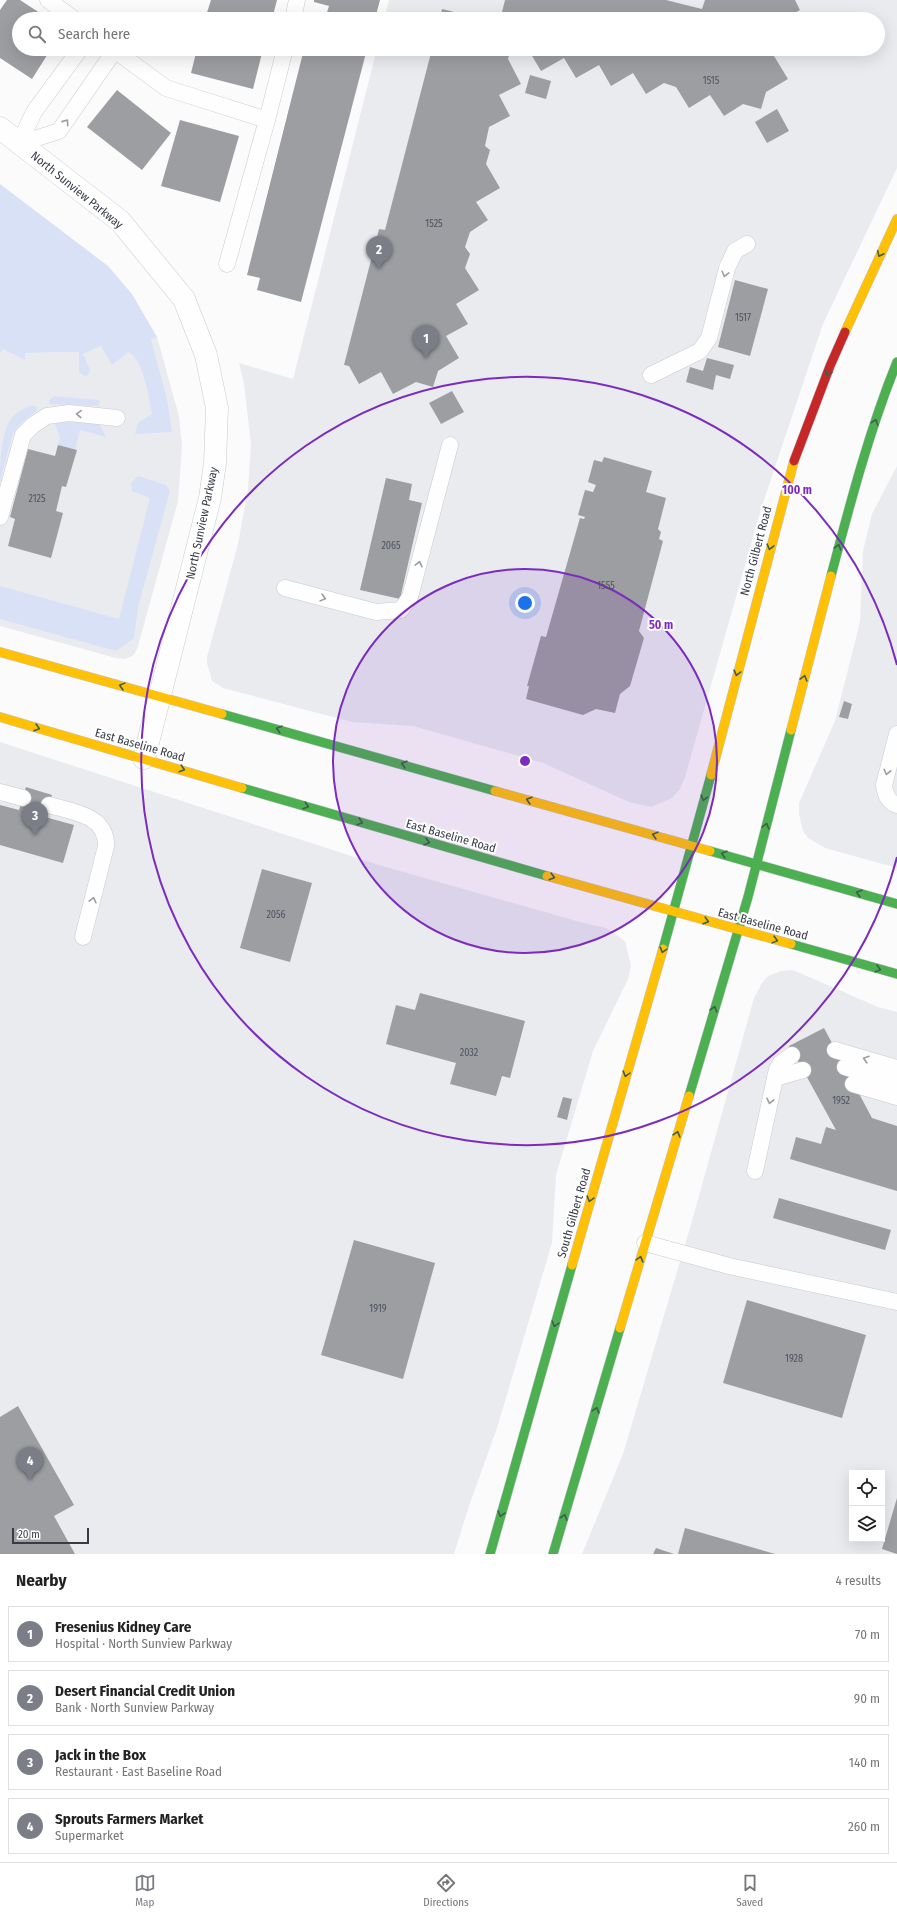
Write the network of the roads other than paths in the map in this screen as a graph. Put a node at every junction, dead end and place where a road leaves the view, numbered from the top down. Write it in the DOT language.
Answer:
graph roads {
  1 [pos="48,0"];
  2 [pos="297,0"];
  3 [pos="64,12"];
  4 [pos="294,12"];
  5 [pos="75,56"];
  6 [pos="110,56"];
  7 [pos="122,56"];
  8 [pos="283,56"];
  9 [pos="267,120"];
  10 [pos="0,128"];
  11 [pos="20,144"];
  12 [pos="897,219"];
  13 [pos="747,244"];
  14 [pos="227,264"];
  15 [pos="897,362"];
  16 [pos="651,375"];
  17 [pos="118,418"];
  18 [pos="450,445"];
  19 [pos="0,518"];
  20 [pos="285,588"];
  21 [pos="0,652"];
  22 [pos="160,696"];
  23 [pos="0,717"];
  24 [pos="897,734"];
  25 [pos="144,758"];
  26 [pos="0,792"];
  27 [pos="23,798"];
  28 [pos="49,805"];
  29 [pos="897,805"];
  30 [pos="692,845"];
  31 [pos="756,863"];
  32 [pos="684,879"];
  33 [pos="897,904"];
  34 [pos="674,912"];
  35 [pos="738,930"];
  36 [pos="83,937"];
  37 [pos="897,974"];
  38 [pos="836,1050"];
  39 [pos="789,1065"];
  40 [pos="845,1068"];
  41 [pos="897,1068"];
  42 [pos="897,1083"];
  43 [pos="853,1084"];
  44 [pos="897,1097"];
  45 [pos="756,1171"];
  46 [pos="645,1243"];
  47 [pos="897,1302"];
  48 [pos="490,1554"];
  49 [pos="553,1554"];
  1 -- 3 [label="lane"];
  2 -- 4 [label="lane"];
  5 -- 11 [label="lane"];
  11 -- 6 [label="lane, one-way"];
  7 -- 9 [label="lane"];
  8 -- 9 [label="lane"];
  9 -- 14 [label="lane"];
  10 -- 11 [label="street, North Sunview Parkway"];
  11 -- 22 [label="street, North Sunview Parkway"];
  12 -- 30 [label="main road, North Gilbert Road, one-way"];
  13 -- 16 [label="lane, one-way"];
  31 -- 15 [label="main road, one-way"];
  17 -- 19 [label="lane, one-way"];
  20 -- 18 [label="lane, one-way"];
  22 -- 21 [label="main road, one-way"];
  22 -- 25 [label="street, North Sunview Parkway"];
  30 -- 22 [label="main road, one-way"];
  23 -- 25 [label="main road, East Baseline Road, one-way"];
  24 -- 29 [label="lane, one-way"];
  25 -- 34 [label="main road, East Baseline Road, one-way"];
  26 -- 27 [label="lane"];
  36 -- 28 [label="lane, one-way"];
  31 -- 30 [label="main road, one-way"];
  30 -- 32 [label="main road, North Gilbert Road"];
  33 -- 31 [label="main road, one-way"];
  31 -- 35 [label="main road"];
  32 -- 34 [label="main road, South Gilbert Road"];
  34 -- 35 [label="main road, East Baseline Road, one-way"];
  34 -- 48 [label="main road, South Gilbert Road, one-way"];
  35 -- 37 [label="main road, East Baseline Road, one-way"];
  46 -- 35 [label="main road, one-way"];
  41 -- 38 [label="lane, one-way"];
  39 -- 45 [label="lane, one-way"];
  40 -- 42 [label="lane"];
  43 -- 44 [label="lane"];
  46 -- 47 [label="lane"];
  49 -- 46 [label="main road, one-way"];
}
